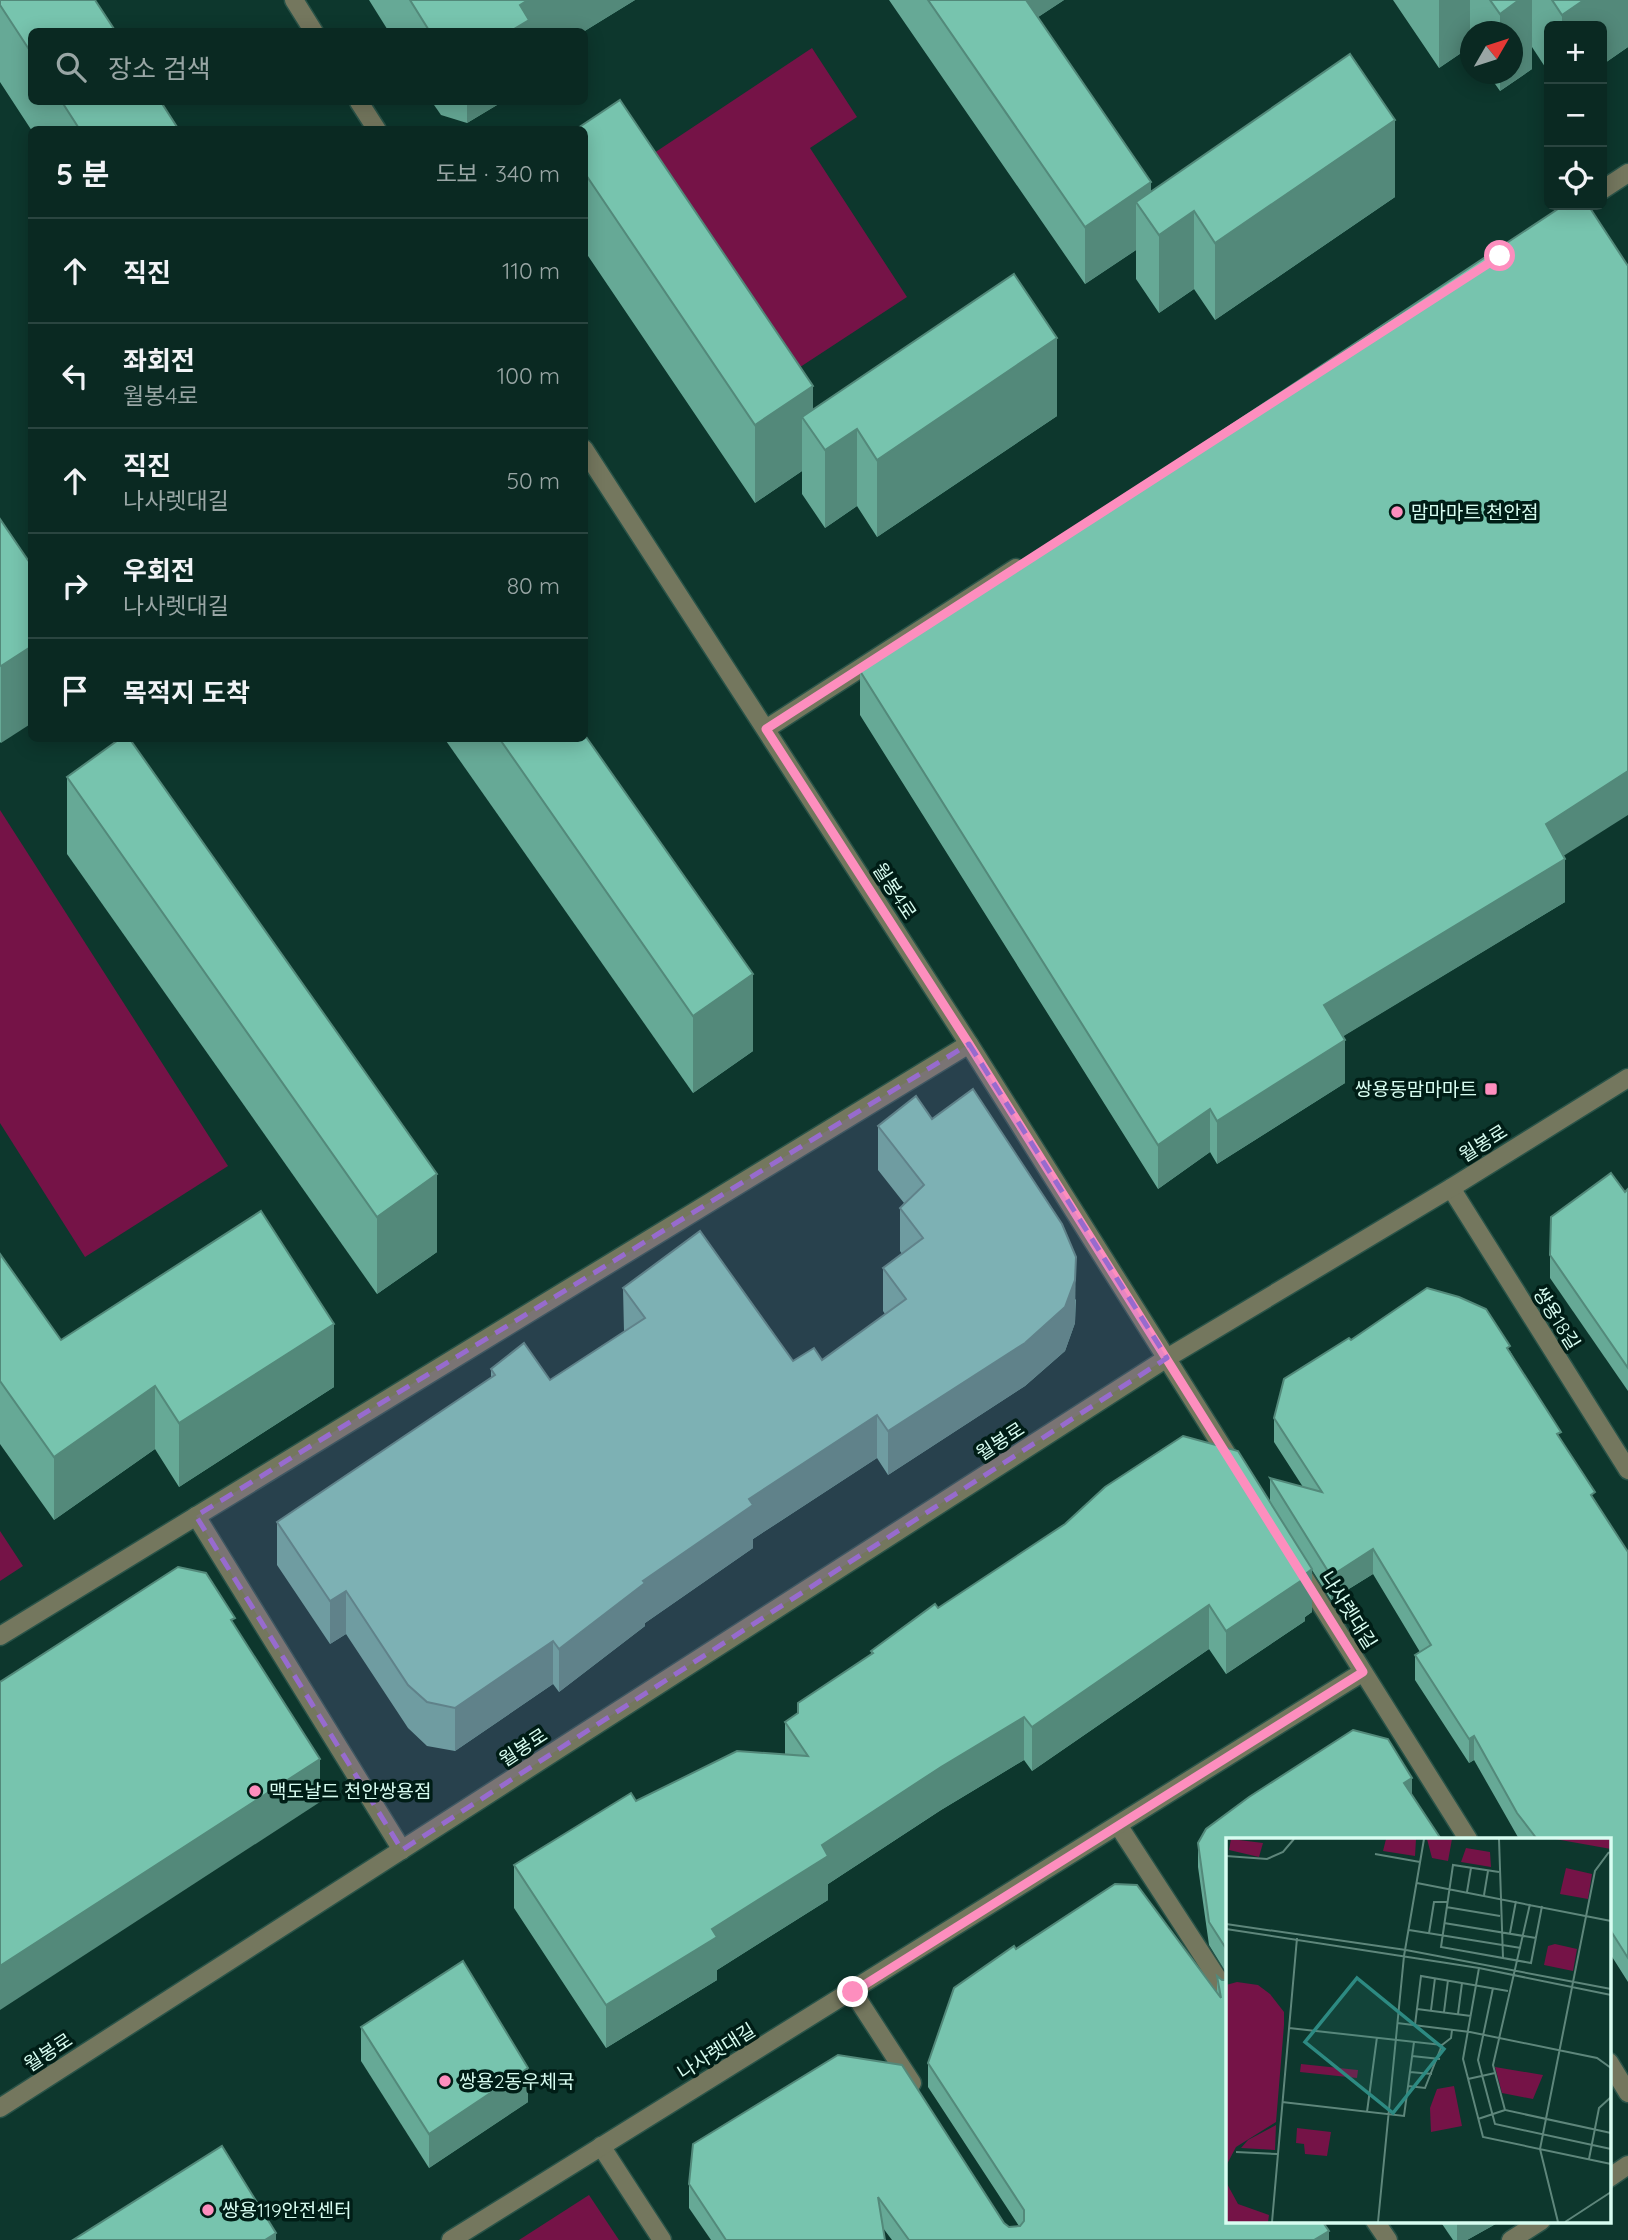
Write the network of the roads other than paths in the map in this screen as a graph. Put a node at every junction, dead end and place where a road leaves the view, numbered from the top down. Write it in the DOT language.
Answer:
graph roads {
  1 [pos="294,0"];
  2 [pos="312,28"];
  3 [pos="361,105"];
  4 [pos="374,126"];
  5 [pos="1628,173"];
  6 [pos="1607,187"];
  7 [pos="588,455"];
  8 [pos="1030,559"];
  9 [pos="766,729"];
  10 [pos="969,1044"];
  11 [pos="1628,1077"];
  12 [pos="1451,1188"];
  13 [pos="1167,1358"];
  14 [pos="1628,1471"];
  15 [pos="1247,1486"];
  16 [pos="196,1516"];
  17 [pos="1290,1556"];
  18 [pos="0,1636"];
  19 [pos="1363,1672"];
  20 [pos="1118,1825"];
  21 [pos="1467,1838"];
  22 [pos="402,1850"];
  23 [pos="1226,1991"];
  24 [pos="853,1992"];
  25 [pos="1610,2064"];
  26 [pos="1628,2093"];
  27 [pos="919,2094"];
  28 [pos="0,2108"];
  29 [pos="601,2146"];
  30 [pos="1628,2165"];
  31 [pos="1610,2177"];
  32 [pos="1376,2222"];
  33 [pos="1539,2222"];
  34 [pos="451,2240"];
  35 [pos="662,2240"];
  36 [pos="1388,2240"];
  37 [pos="1511,2240"];
  1 -- 2 [label="street"];
  3 -- 4 [label="street"];
  5 -- 6 [label="street"];
  7 -- 9 [label="street, 월봉4로"];
  8 -- 9 [label="street"];
  9 -- 10 [label="street, 월봉4로"];
  10 -- 13 [label="street, 월봉4로"];
  10 -- 16 [label="street"];
  11 -- 12 [label="street, 월봉로"];
  12 -- 13 [label="street, 월봉로"];
  12 -- 14 [label="street, 쌍용18길"];
  13 -- 15 [label="street"];
  13 -- 22 [label="street, 월봉로"];
  16 -- 18 [label="street"];
  16 -- 22 [label="street"];
  17 -- 19 [label="street, 나사렛대길"];
  19 -- 20 [label="street, 나사렛대길"];
  19 -- 21 [label="street, 나사렛대길"];
  20 -- 23 [label="street"];
  20 -- 24 [label="street, 나사렛대길"];
  22 -- 28 [label="street, 월봉로"];
  24 -- 27 [label="street"];
  24 -- 29 [label="street, 나사렛대길"];
  25 -- 26 [label="street"];
  29 -- 34 [label="street, 나사렛대길"];
  29 -- 35 [label="street"];
  30 -- 31 [label="street"];
  32 -- 36 [label="street"];
  33 -- 37 [label="street"];
}
